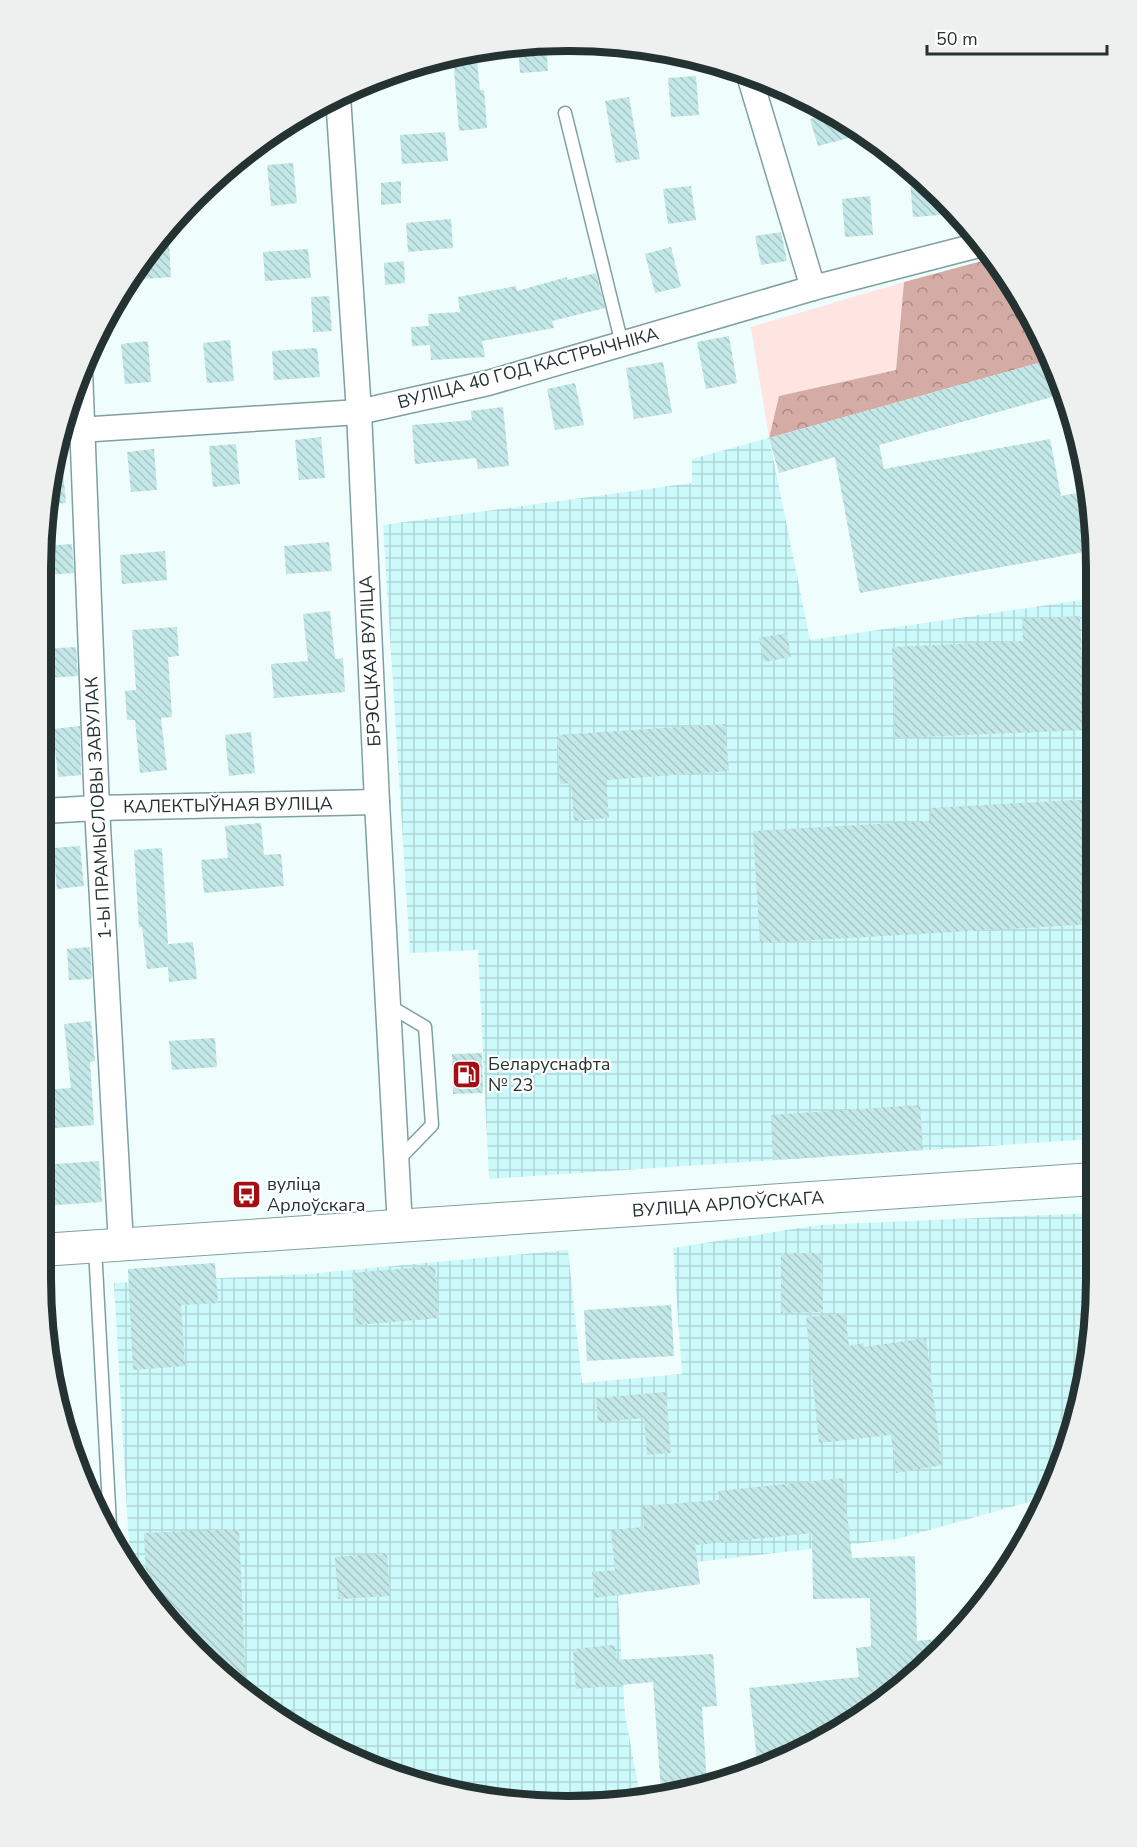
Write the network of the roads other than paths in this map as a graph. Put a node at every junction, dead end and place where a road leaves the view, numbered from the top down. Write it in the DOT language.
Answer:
graph roads {
  1 [pos="752,84"];
  2 [pos="339,105"];
  3 [pos="565,113"];
  4 [pos="974,246"];
  5 [pos="813,288"];
  6 [pos="622,344"];
  7 [pos="359,412"];
  8 [pos="75,413"];
  9 [pos="73,430"];
  10 [pos="377,802"];
  11 [pos="97,808"];
  12 [pos="51,811"];
  13 [pos="388,1005"];
  14 [pos="397,1161"];
  15 [pos="1086,1179"];
  16 [pos="400,1227"];
  17 [pos="108,1246"];
  18 [pos="51,1249"];
  19 [pos="110,1518"];
  1 -- 5 [label="street"];
  2 -- 7 [label="street, БРЭСЦКАЯ ВУЛІЦА"];
  3 -- 6 [label="lane"];
  4 -- 5 [label="street, ВУЛІЦА 40 ГОД КАСТРЫЧНІКА"];
  5 -- 6 [label="street, ВУЛІЦА 40 ГОД КАСТРЫЧНІКА"];
  6 -- 7 [label="street, ВУЛІЦА 40 ГОД КАСТРЫЧНІКА"];
  7 -- 9 [label="street, ВУЛІЦА 40 ГОД КАСТРЫЧНІКА"];
  7 -- 10 [label="street, БРЭСЦКАЯ ВУЛІЦА"];
  8 -- 9 [label="street, 1-Ы ПРАМЫСЛОВЫ ЗАВУЛАК"];
  9 -- 11 [label="street, 1-Ы ПРАМЫСЛОВЫ ЗАВУЛАК"];
  10 -- 11 [label="street, КАЛЕКТЫЎНАЯ ВУЛІЦА"];
  10 -- 13 [label="street, БРЭСЦКАЯ ВУЛІЦА"];
  11 -- 12 [label="street, КАЛЕКТЫЎНАЯ ВУЛІЦА"];
  11 -- 17 [label="street, 1-Ы ПРАМЫСЛОВЫ ЗАВУЛАК"];
  13 -- 14 [label="street, БРЭСЦКАЯ ВУЛІЦА"];
  13 -- 14 [label="lane"];
  14 -- 16 [label="street, БРЭСЦКАЯ ВУЛІЦА"];
  15 -- 16 [label="street, ВУЛІЦА АРЛОЎСКАГА"];
  16 -- 17 [label="street, ВУЛІЦА АРЛОЎСКАГА"];
  17 -- 18 [label="street, ВУЛІЦА АРЛОЎСКАГА"];
  17 -- 19 [label="lane"];
}
